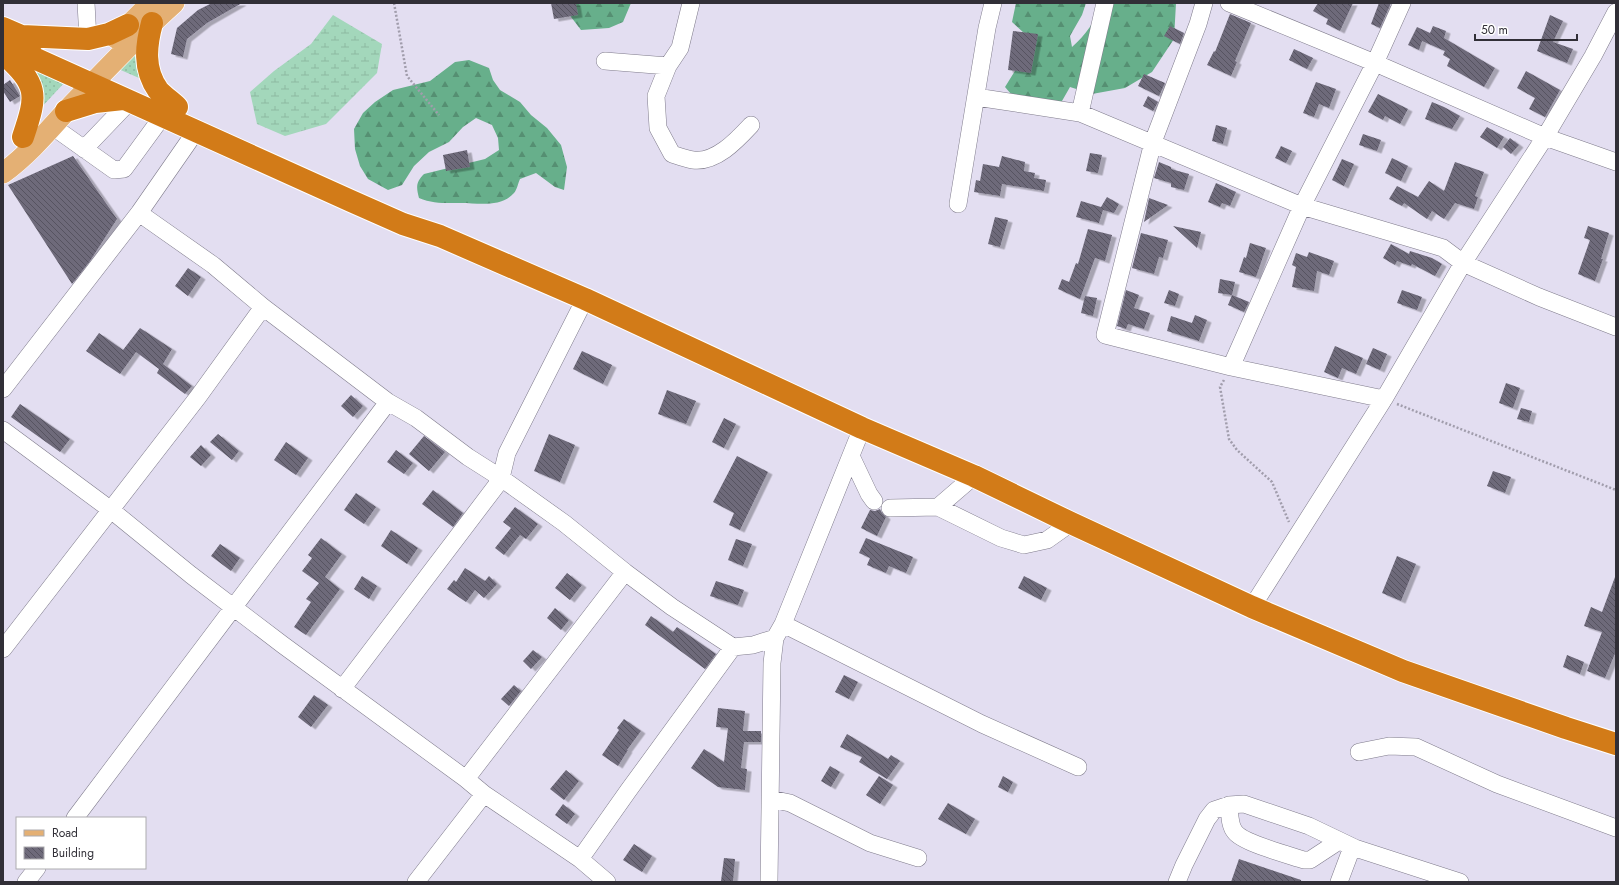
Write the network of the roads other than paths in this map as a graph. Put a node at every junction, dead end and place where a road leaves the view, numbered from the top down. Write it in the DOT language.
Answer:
graph roads {
  1 [pos="86,3"];
  2 [pos="174,3"];
  3 [pos="691,3"];
  4 [pos="993,3"];
  5 [pos="1104,3"];
  6 [pos="1204,3"];
  7 [pos="1229,3"];
  8 [pos="1402,3"];
  9 [pos="1616,12"];
  10 [pos="152,13"];
  11 [pos="128,25"];
  12 [pos="9,36"];
  13 [pos="88,39"];
  14 [pos="3,53"];
  15 [pos="605,61"];
  16 [pos="1376,63"];
  17 [pos="668,66"];
  18 [pos="90,76"];
  19 [pos="976,97"];
  20 [pos="126,101"];
  21 [pos="170,112"];
  22 [pos="1080,113"];
  23 [pos="59,119"];
  24 [pos="751,125"];
  25 [pos="196,132"];
  26 [pos="23,137"];
  27 [pos="1545,137"];
  28 [pos="1153,142"];
  29 [pos="84,148"];
  30 [pos="3,156"];
  31 [pos="1616,162"];
  32 [pos="3,173"];
  33 [pos="958,204"];
  34 [pos="1302,206"];
  35 [pos="139,213"];
  36 [pos="440,236"];
  37 [pos="1463,262"];
  38 [pos="585,299"];
  39 [pos="263,307"];
  40 [pos="1616,327"];
  41 [pos="1231,367"];
  42 [pos="3,389"];
  43 [pos="1384,399"];
  44 [pos="388,402"];
  45 [pos="862,428"];
  46 [pos="3,430"];
  47 [pos="851,456"];
  48 [pos="974,476"];
  49 [pos="501,478"];
  50 [pos="874,501"];
  51 [pos="938,507"];
  52 [pos="890,508"];
  53 [pos="111,510"];
  54 [pos="1071,523"];
  55 [pos="624,572"];
  56 [pos="232,606"];
  57 [pos="1252,607"];
  58 [pos="779,631"];
  59 [pos="733,647"];
  60 [pos="3,649"];
  61 [pos="342,689"];
  62 [pos="1616,744"];
  63 [pos="1359,752"];
  64 [pos="1078,767"];
  65 [pos="466,779"];
  66 [pos="484,794"];
  67 [pos="771,799"];
  68 [pos="1229,805"];
  69 [pos="76,817"];
  70 [pos="1616,828"];
  71 [pos="1339,841"];
  72 [pos="1355,848"];
  73 [pos="918,858"];
  74 [pos="580,859"];
  75 [pos="36,869"];
  76 [pos="26,882"];
  77 [pos="416,882"];
  78 [pos="607,882"];
  79 [pos="769,882"];
  80 [pos="1177,882"];
  81 [pos="1339,882"];
  82 [pos="1460,882"];
  1 -- 13 [label="street"];
  2 -- 10 [label="main road"];
  3 -- 17 [label="street"];
  4 -- 19 [label="street"];
  5 -- 22 [label="street"];
  6 -- 28 [label="street"];
  7 -- 16 [label="street"];
  8 -- 16 [label="street"];
  9 -- 27 [label="street"];
  10 -- 11 [label="main road"];
  10 -- 18 [label="main road"];
  10 -- 21 [label="highway"];
  11 -- 13 [label="highway"];
  11 -- 18 [label="main road"];
  12 -- 13 [label="highway"];
  12 -- 18 [label="highway"];
  14 -- 26 [label="highway"];
  15 -- 17 [label="street"];
  16 -- 27 [label="street"];
  16 -- 34 [label="street"];
  17 -- 24 [label="street"];
  18 -- 20 [label="highway"];
  18 -- 21 [label="highway"];
  18 -- 23 [label="main road"];
  18 -- 26 [label="main road"];
  19 -- 22 [label="street"];
  19 -- 33 [label="street"];
  20 -- 21 [label="highway"];
  20 -- 23 [label="highway"];
  20 -- 29 [label="street"];
  21 -- 25 [label="highway"];
  21 -- 29 [label="street"];
  21 -- 36 [label="highway"];
  22 -- 28 [label="street"];
  23 -- 29 [label="street"];
  23 -- 32 [label="main road"];
  25 -- 35 [label="street"];
  25 -- 36 [label="highway"];
  26 -- 30 [label="main road"];
  27 -- 31 [label="street"];
  27 -- 37 [label="street"];
  28 -- 34 [label="street"];
  28 -- 41 [label="street"];
  34 -- 37 [label="street"];
  34 -- 41 [label="street"];
  35 -- 39 [label="street"];
  35 -- 42 [label="street"];
  36 -- 38 [label="highway"];
  37 -- 40 [label="street"];
  37 -- 43 [label="street"];
  38 -- 45 [label="highway"];
  38 -- 49 [label="street"];
  39 -- 44 [label="street"];
  39 -- 53 [label="street"];
  41 -- 43 [label="street"];
  43 -- 57 [label="street"];
  44 -- 49 [label="street"];
  44 -- 56 [label="street"];
  45 -- 47 [label="street"];
  45 -- 48 [label="highway"];
  46 -- 53 [label="street"];
  47 -- 50 [label="street"];
  47 -- 58 [label="street"];
  48 -- 51 [label="street"];
  48 -- 54 [label="highway"];
  49 -- 55 [label="street"];
  49 -- 61 [label="street"];
  51 -- 52 [label="street"];
  51 -- 54 [label="street"];
  53 -- 56 [label="street"];
  53 -- 60 [label="street"];
  54 -- 57 [label="highway"];
  55 -- 59 [label="street"];
  55 -- 65 [label="street"];
  56 -- 61 [label="street"];
  56 -- 69 [label="street"];
  57 -- 62 [label="highway"];
  58 -- 59 [label="street"];
  58 -- 64 [label="street"];
  58 -- 67 [label="street"];
  59 -- 74 [label="street"];
  61 -- 65 [label="street"];
  63 -- 70 [label="street"];
  65 -- 66 [label="street"];
  66 -- 74 [label="street"];
  66 -- 77 [label="street"];
  67 -- 73 [label="street"];
  67 -- 79 [label="street"];
  68 -- 71 [label="street"];
  68 -- 71 [label="street"];
  68 -- 80 [label="street"];
  71 -- 72 [label="street"];
  72 -- 81 [label="street"];
  72 -- 82 [label="street"];
  74 -- 78 [label="street"];
  75 -- 76 [label="street"];
}
